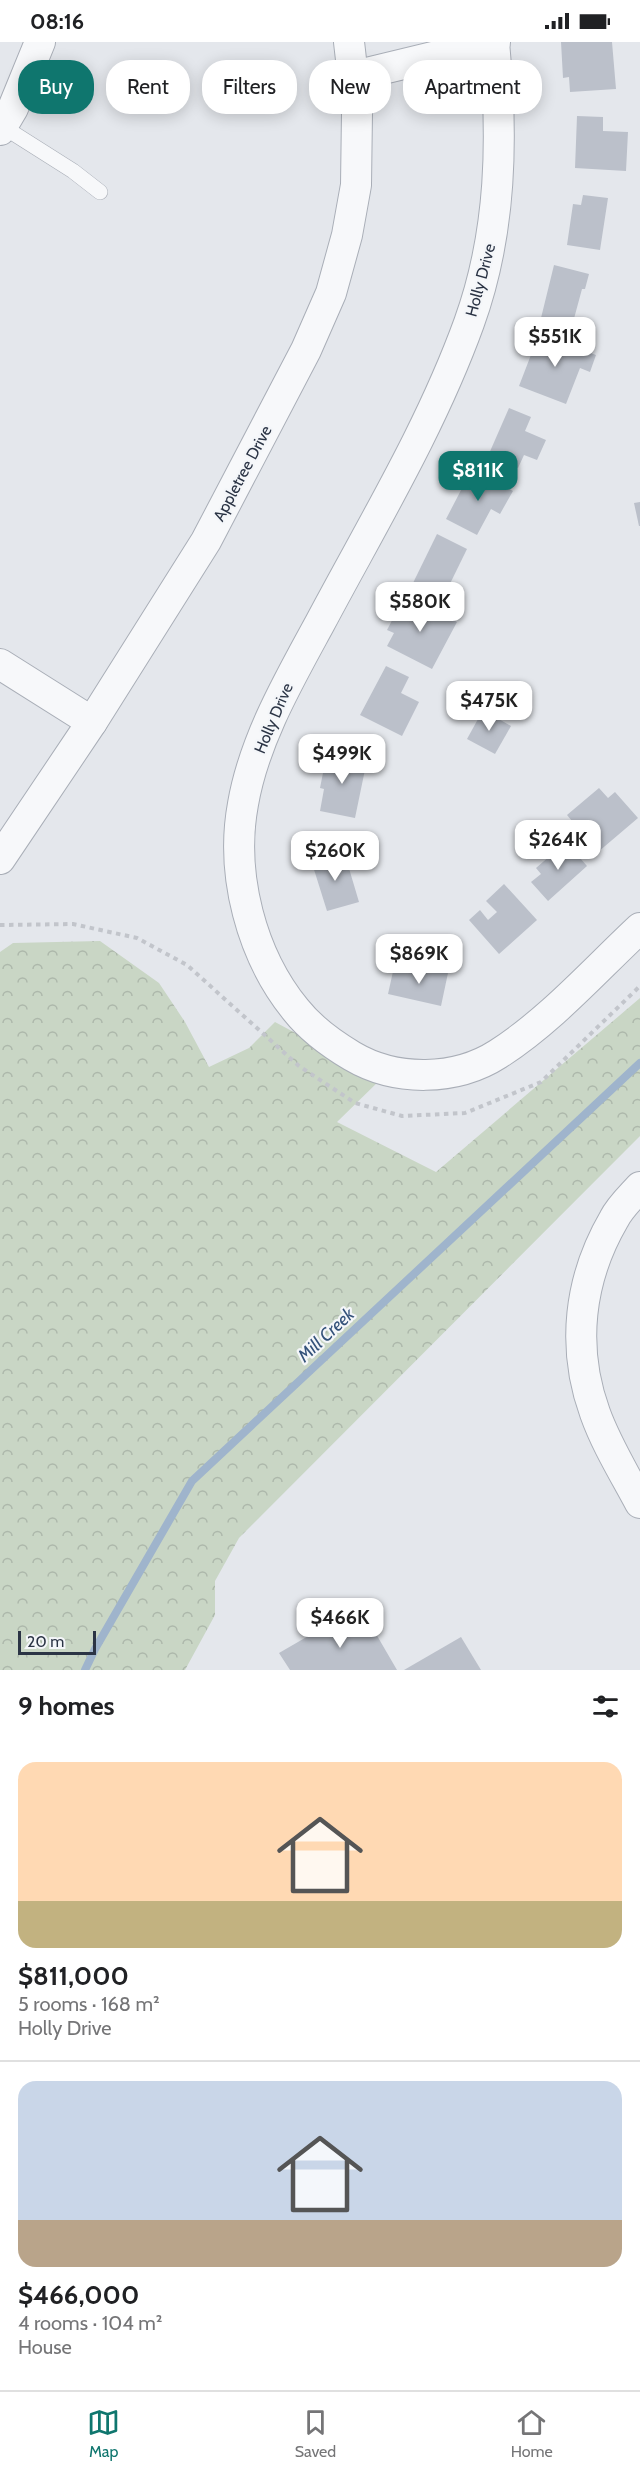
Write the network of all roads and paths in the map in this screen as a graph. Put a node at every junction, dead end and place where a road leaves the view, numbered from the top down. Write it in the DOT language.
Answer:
graph roads {
  1 [pos="40,42"];
  2 [pos="350,42"];
  3 [pos="494,42"];
  4 [pos="352,60"];
  5 [pos="391,67"];
  6 [pos="357,114"];
  7 [pos="1,128"];
  8 [pos="100,192"];
  9 [pos="0,664"];
  10 [pos="92,722"];
  11 [pos="0,859"];
  12 [pos="640,928"];
  13 [pos="640,1187"];
  14 [pos="640,1503"];
  1 -- 7 [label="street"];
  2 -- 4 [label="street, Appletree Drive"];
  3 -- 5 [label="street"];
  3 -- 12 [label="street, Holly Drive"];
  6 -- 10 [label="street, Appletree Drive"];
  7 -- 8 [label="lane"];
  9 -- 10 [label="street"];
  10 -- 11 [label="street, Appletree Drive"];
  13 -- 14 [label="street"];
}
